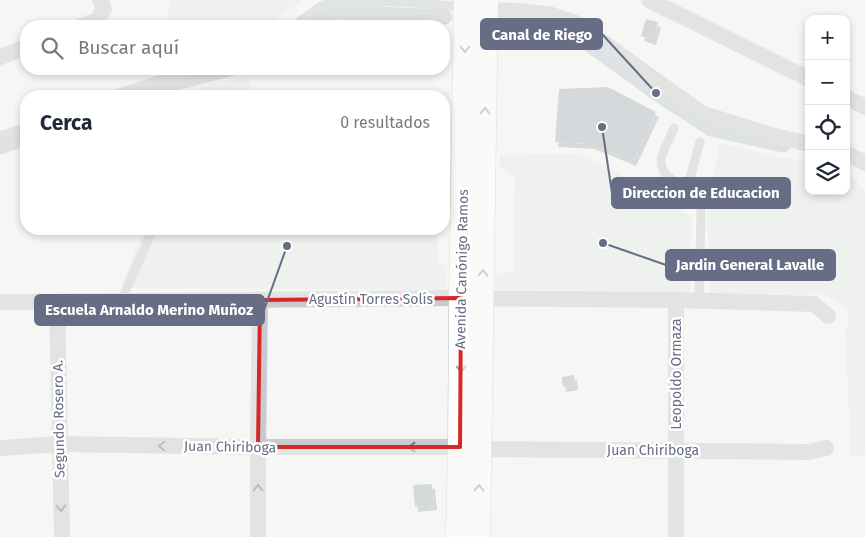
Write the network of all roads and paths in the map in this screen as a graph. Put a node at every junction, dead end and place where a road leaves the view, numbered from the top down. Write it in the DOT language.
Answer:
graph roads {
  1 [pos="100,0"];
  2 [pos="649,0"];
  3 [pos="476,4"];
  4 [pos="97,20"];
  5 [pos="302,20"];
  6 [pos="20,49"];
  7 [pos="0,57"];
  8 [pos="174,75"];
  9 [pos="805,77"];
  10 [pos="128,90"];
  11 [pos="850,99"];
  12 [pos="865,107"];
  13 [pos="20,128"];
  14 [pos="674,128"];
  15 [pos="0,136"];
  16 [pos="700,142"];
  17 [pos="805,143"];
  18 [pos="850,155"];
  19 [pos="865,162"];
  20 [pos="687,189"];
  21 [pos="150,235"];
  22 [pos="472,299"];
  23 [pos="260,300"];
  24 [pos="676,300"];
  25 [pos="121,301"];
  26 [pos="699,301"];
  27 [pos="0,302"];
  28 [pos="57,302"];
  29 [pos="828,316"];
  30 [pos="60,444"];
  31 [pos="258,447"];
  32 [pos="0,448"];
  33 [pos="470,448"];
  34 [pos="826,448"];
  35 [pos="677,451"];
  36 [pos="62,537"];
  37 [pos="258,537"];
  38 [pos="458,537"];
  39 [pos="478,537"];
  40 [pos="676,537"];
  1 -- 4 [label="street"];
  2 -- 9 [label="street"];
  3 -- 5 [label="lane"];
  3 -- 17 [label="street"];
  3 -- 22 [label="main road, Avenida Canónigo Ramos"];
  6 -- 7 [label="street"];
  8 -- 10 [label="lane"];
  11 -- 12 [label="street"];
  13 -- 15 [label="lane"];
  14 -- 20 [label="lane"];
  16 -- 20 [label="lane"];
  18 -- 19 [label="street"];
  20 -- 26 [label="lane"];
  21 -- 25 [label="lane"];
  22 -- 23 [label="street, Agustín Torres Solís"];
  22 -- 24 [label="street, Agustín Torres Solís"];
  22 -- 33 [label="main road, Avenida Canónigo Ramos"];
  23 -- 25 [label="street, Agustín Torres Solís"];
  23 -- 31 [label="street"];
  24 -- 26 [label="street, Agustín Torres Solís"];
  24 -- 35 [label="street, Leopoldo Ormaza"];
  25 -- 28 [label="street, Agustín Torres Solís"];
  26 -- 29 [label="street, Agustín Torres Solís"];
  27 -- 28 [label="street, Agustín Torres Solís"];
  28 -- 30 [label="street, Segundo Rosero A."];
  31 -- 30 [label="street, Juan Chiriboga, one-way"];
  30 -- 32 [label="street, Juan Chiriboga"];
  30 -- 36 [label="street, Segundo Rosero A., one-way"];
  33 -- 31 [label="street, Juan Chiriboga, one-way"];
  37 -- 31 [label="street, one-way"];
  33 -- 35 [label="street, Juan Chiriboga"];
  33 -- 38 [label="main road, Avenida Canónigo Ramos"];
  39 -- 33 [label="main road, Avenida Canónigo Ramos, one-way"];
  34 -- 35 [label="street, Juan Chiriboga"];
  35 -- 40 [label="street, Leopoldo Ormaza"];
}
